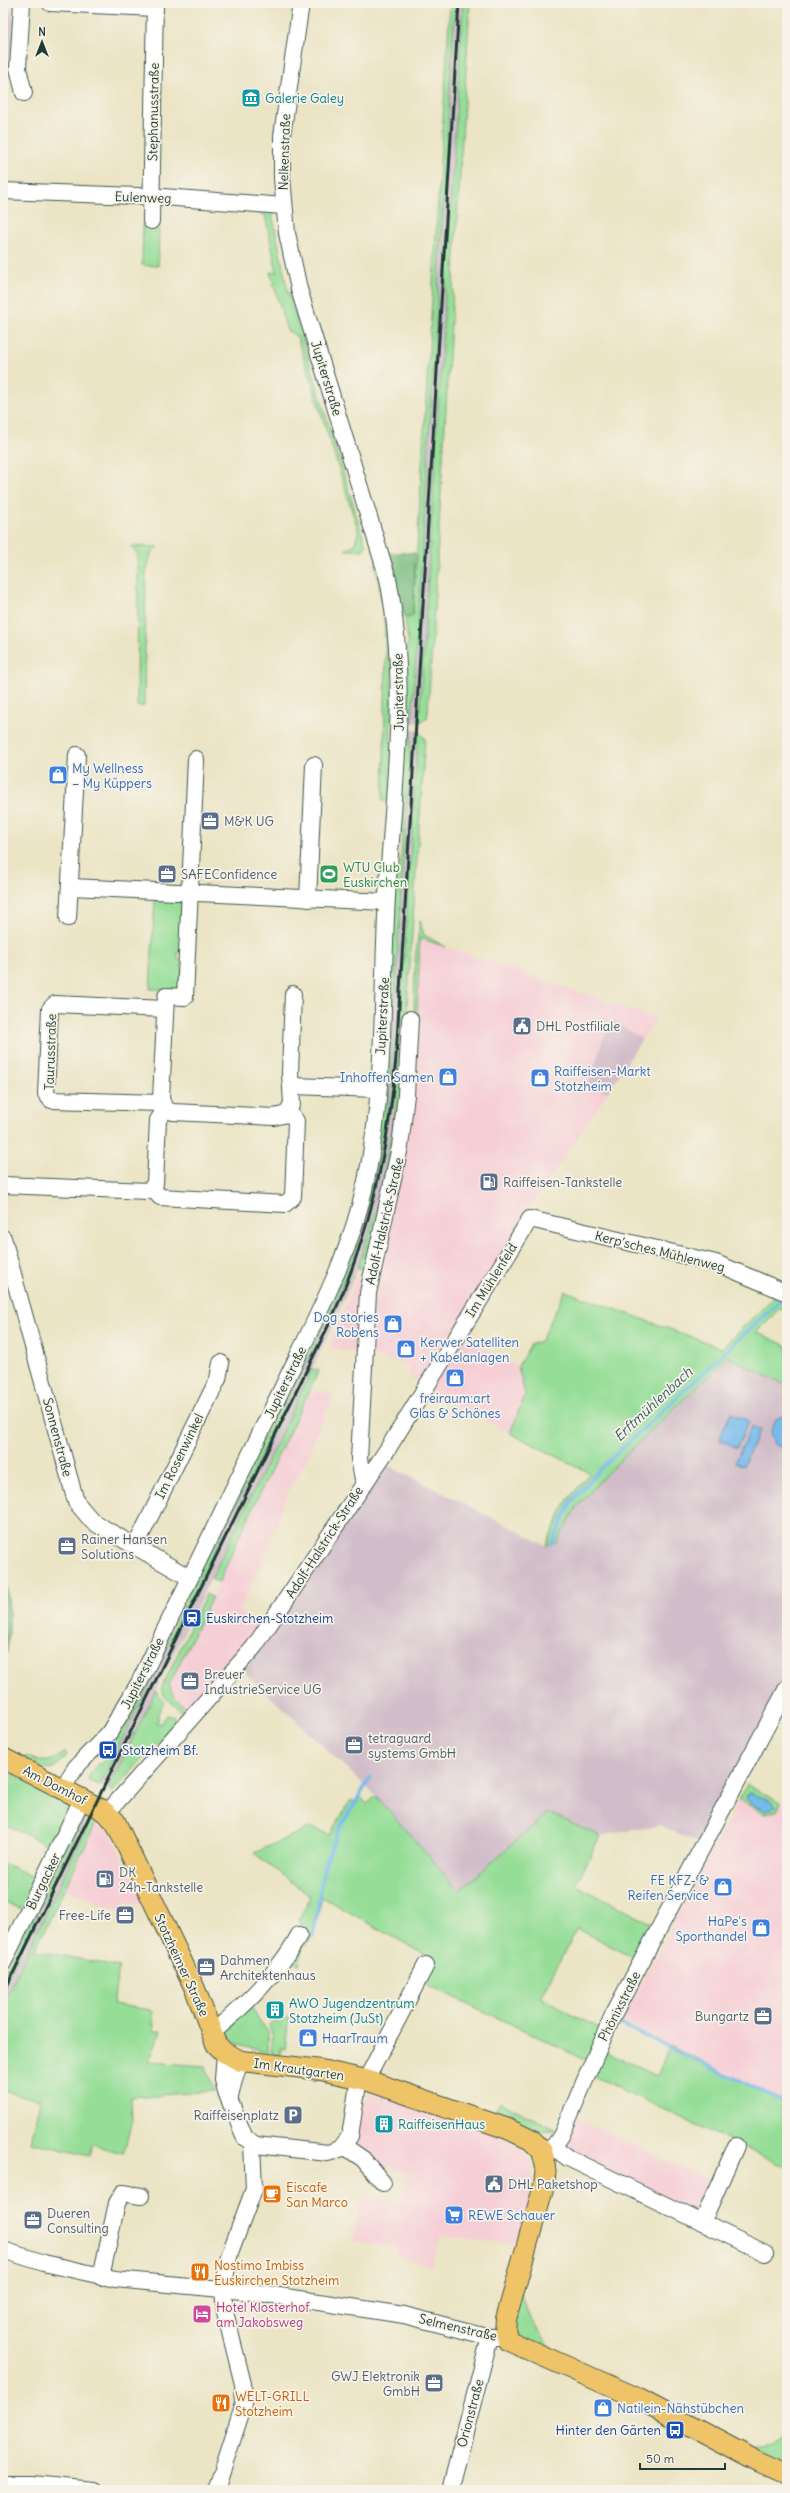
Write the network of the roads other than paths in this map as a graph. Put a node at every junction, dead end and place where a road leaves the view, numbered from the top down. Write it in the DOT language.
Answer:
graph roads {
  1 [pos="22,3"];
  2 [pos="50,3"];
  3 [pos="301,3"];
  4 [pos="84,4"];
  5 [pos="155,6"];
  6 [pos="24,93"];
  7 [pos="3,191"];
  8 [pos="152,197"];
  9 [pos="284,206"];
  10 [pos="151,221"];
  11 [pos="77,755"];
  12 [pos="196,759"];
  13 [pos="314,765"];
  14 [pos="71,887"];
  15 [pos="190,893"];
  16 [pos="308,899"];
  17 [pos="386,902"];
  18 [pos="68,918"];
  19 [pos="293,994"];
  20 [pos="165,1009"];
  21 [pos="410,1019"];
  22 [pos="293,1086"];
  23 [pos="378,1089"];
  24 [pos="163,1106"];
  25 [pos="289,1112"];
  26 [pos="3,1185"];
  27 [pos="152,1188"];
  28 [pos="530,1219"];
  29 [pos="3,1238"];
  30 [pos="784,1292"];
  31 [pos="221,1363"];
  32 [pos="364,1484"];
  33 [pos="135,1547"];
  34 [pos="190,1578"];
  35 [pos="787,1688"];
  36 [pos="3,1758"];
  37 [pos="62,1789"];
  38 [pos="82,1799"];
  39 [pos="107,1813"];
  40 [pos="299,1935"];
  41 [pos="3,1963"];
  42 [pos="426,1965"];
  43 [pos="212,2033"];
  44 [pos="233,2058"];
  45 [pos="362,2079"];
  46 [pos="252,2144"];
  47 [pos="344,2146"];
  48 [pos="736,2146"];
  49 [pos="547,2149"];
  50 [pos="383,2183"];
  51 [pos="141,2196"];
  52 [pos="702,2223"];
  53 [pos="3,2250"];
  54 [pos="765,2253"];
  55 [pos="101,2277"];
  56 [pos="223,2290"];
  57 [pos="498,2337"];
  58 [pos="760,2463"];
  59 [pos="787,2475"];
  60 [pos="3,2484"];
  61 [pos="787,2484"];
  62 [pos="94,2490"];
  63 [pos="216,2490"];
  64 [pos="450,2490"];
  65 [pos="784,2490"];
  1 -- 6 [label="street"];
  2 -- 4 [label="street"];
  3 -- 9 [label="street, Nelkenstraße"];
  4 -- 5 [label="street"];
  5 -- 8 [label="street, Stephanusstraße"];
  7 -- 8 [label="street, Eulenweg"];
  8 -- 9 [label="street, Eulenweg"];
  8 -- 10 [label="street, Stephanusstraße"];
  9 -- 17 [label="street, Jupiterstraße"];
  11 -- 14 [label="street"];
  12 -- 15 [label="street"];
  13 -- 16 [label="street"];
  14 -- 15 [label="street"];
  14 -- 18 [label="street"];
  15 -- 16 [label="street"];
  15 -- 20 [label="street"];
  16 -- 17 [label="street"];
  17 -- 23 [label="street, Jupiterstraße"];
  19 -- 22 [label="street"];
  20 -- 24 [label="street"];
  20 -- 24 [label="street, Taurusstraße"];
  21 -- 32 [label="street, Adolf-Halstrick-Straße"];
  22 -- 23 [label="street"];
  22 -- 25 [label="street"];
  23 -- 34 [label="street, Jupiterstraße"];
  24 -- 25 [label="street, Taurusstraße"];
  24 -- 27 [label="street"];
  25 -- 27 [label="street"];
  26 -- 27 [label="street"];
  28 -- 30 [label="street, Kerp’sches Mühlenweg"];
  28 -- 32 [label="street, Im Mühlenfeld"];
  29 -- 33 [label="street, Sonnenstraße"];
  31 -- 33 [label="street, Im Rosenwinkel"];
  32 -- 39 [label="street, Adolf-Halstrick-Straße"];
  33 -- 34 [label="street, Sonnenstraße"];
  34 -- 37 [label="street, Jupiterstraße"];
  35 -- 49 [label="street, Phönixstraße"];
  36 -- 37 [label="main road, Am Domhof"];
  37 -- 38 [label="main road, Am Domhof"];
  38 -- 39 [label="main road, Am Domhof"];
  38 -- 41 [label="street, Burgacker"];
  39 -- 43 [label="main road, Stotzheimer Straße"];
  40 -- 43 [label="street"];
  42 -- 45 [label="street"];
  43 -- 44 [label="main road, Stotzheimer Straße"];
  44 -- 45 [label="main road, Im Krautgarten"];
  44 -- 46 [label="street"];
  45 -- 47 [label="street"];
  45 -- 49 [label="main road, Im Krautgarten"];
  46 -- 47 [label="street"];
  46 -- 56 [label="street"];
  47 -- 50 [label="street"];
  48 -- 52 [label="street"];
  49 -- 52 [label="street"];
  49 -- 57 [label="main road"];
  51 -- 55 [label="street"];
  52 -- 54 [label="street"];
  53 -- 55 [label="street, Selmenstraße"];
  55 -- 56 [label="street, Selmenstraße"];
  56 -- 57 [label="street, Selmenstraße"];
  56 -- 63 [label="street"];
  57 -- 58 [label="main road, Selmenstraße"];
  57 -- 64 [label="street, Orionstraße"];
  58 -- 59 [label="main road, Selmenstraße"];
  58 -- 65 [label="main road, Selmenstraße"];
  60 -- 62 [label="street"];
  61 -- 65 [label="main road"];
}
